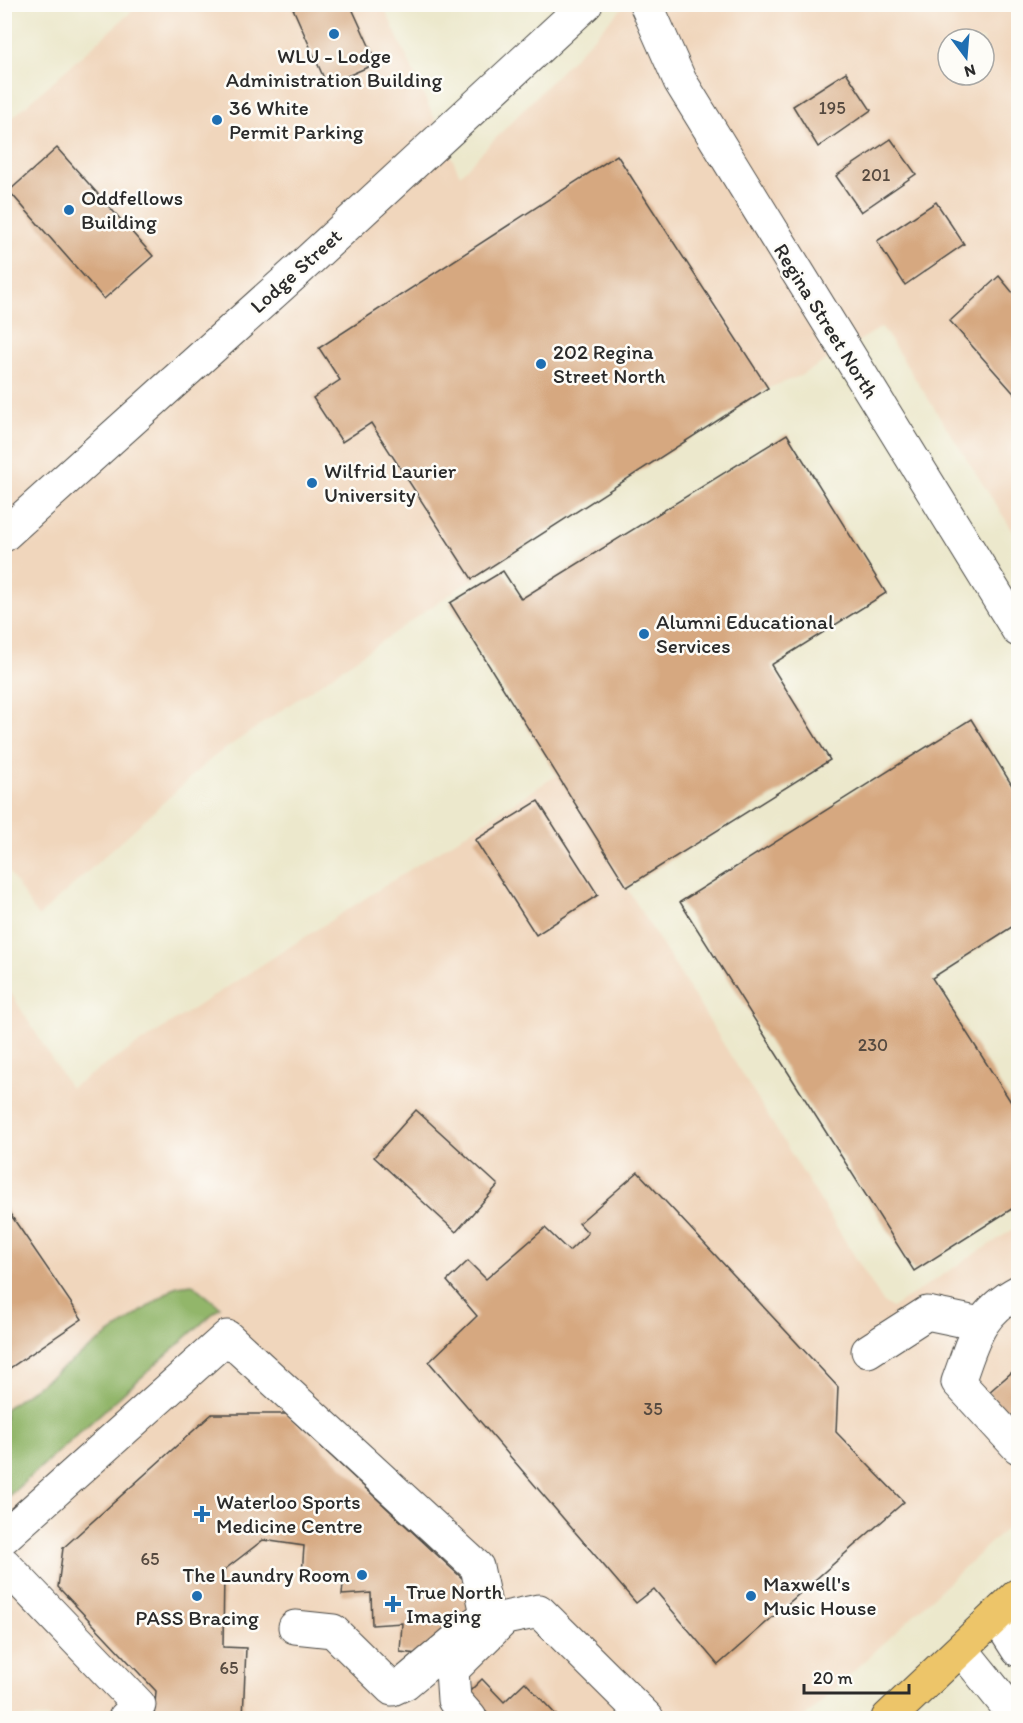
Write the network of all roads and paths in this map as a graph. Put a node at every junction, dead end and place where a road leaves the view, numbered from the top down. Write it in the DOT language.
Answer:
graph roads {
  1 [pos="586,4"];
  2 [pos="646,4"];
  3 [pos="4,535"];
  4 [pos="1018,630"];
  5 [pos="1014,1301"];
  6 [pos="980,1324"];
  7 [pos="868,1351"];
  8 [pos="1018,1447"];
  9 [pos="4,1537"];
  10 [pos="4,1564"];
  11 [pos="1008,1606"];
  12 [pos="295,1627"];
  13 [pos="962,1650"];
  14 [pos="1018,1650"];
  15 [pos="125,1719"];
  16 [pos="470,1719"];
  17 [pos="647,1719"];
  18 [pos="888,1719"];
  19 [pos="1017,1719"];
  1 -- 3 [label="street, Lodge Street"];
  2 -- 4 [label="street, Regina Street North"];
  5 -- 6 [label="street"];
  6 -- 7 [label="street"];
  6 -- 8 [label="street"];
  9 -- 12 [label="street"];
  10 -- 15 [label="street"];
  11 -- 13 [label="main road"];
  11 -- 14 [label="street"];
  13 -- 18 [label="main road"];
  13 -- 19 [label="street"];
  16 -- 17 [label="street"];
}
